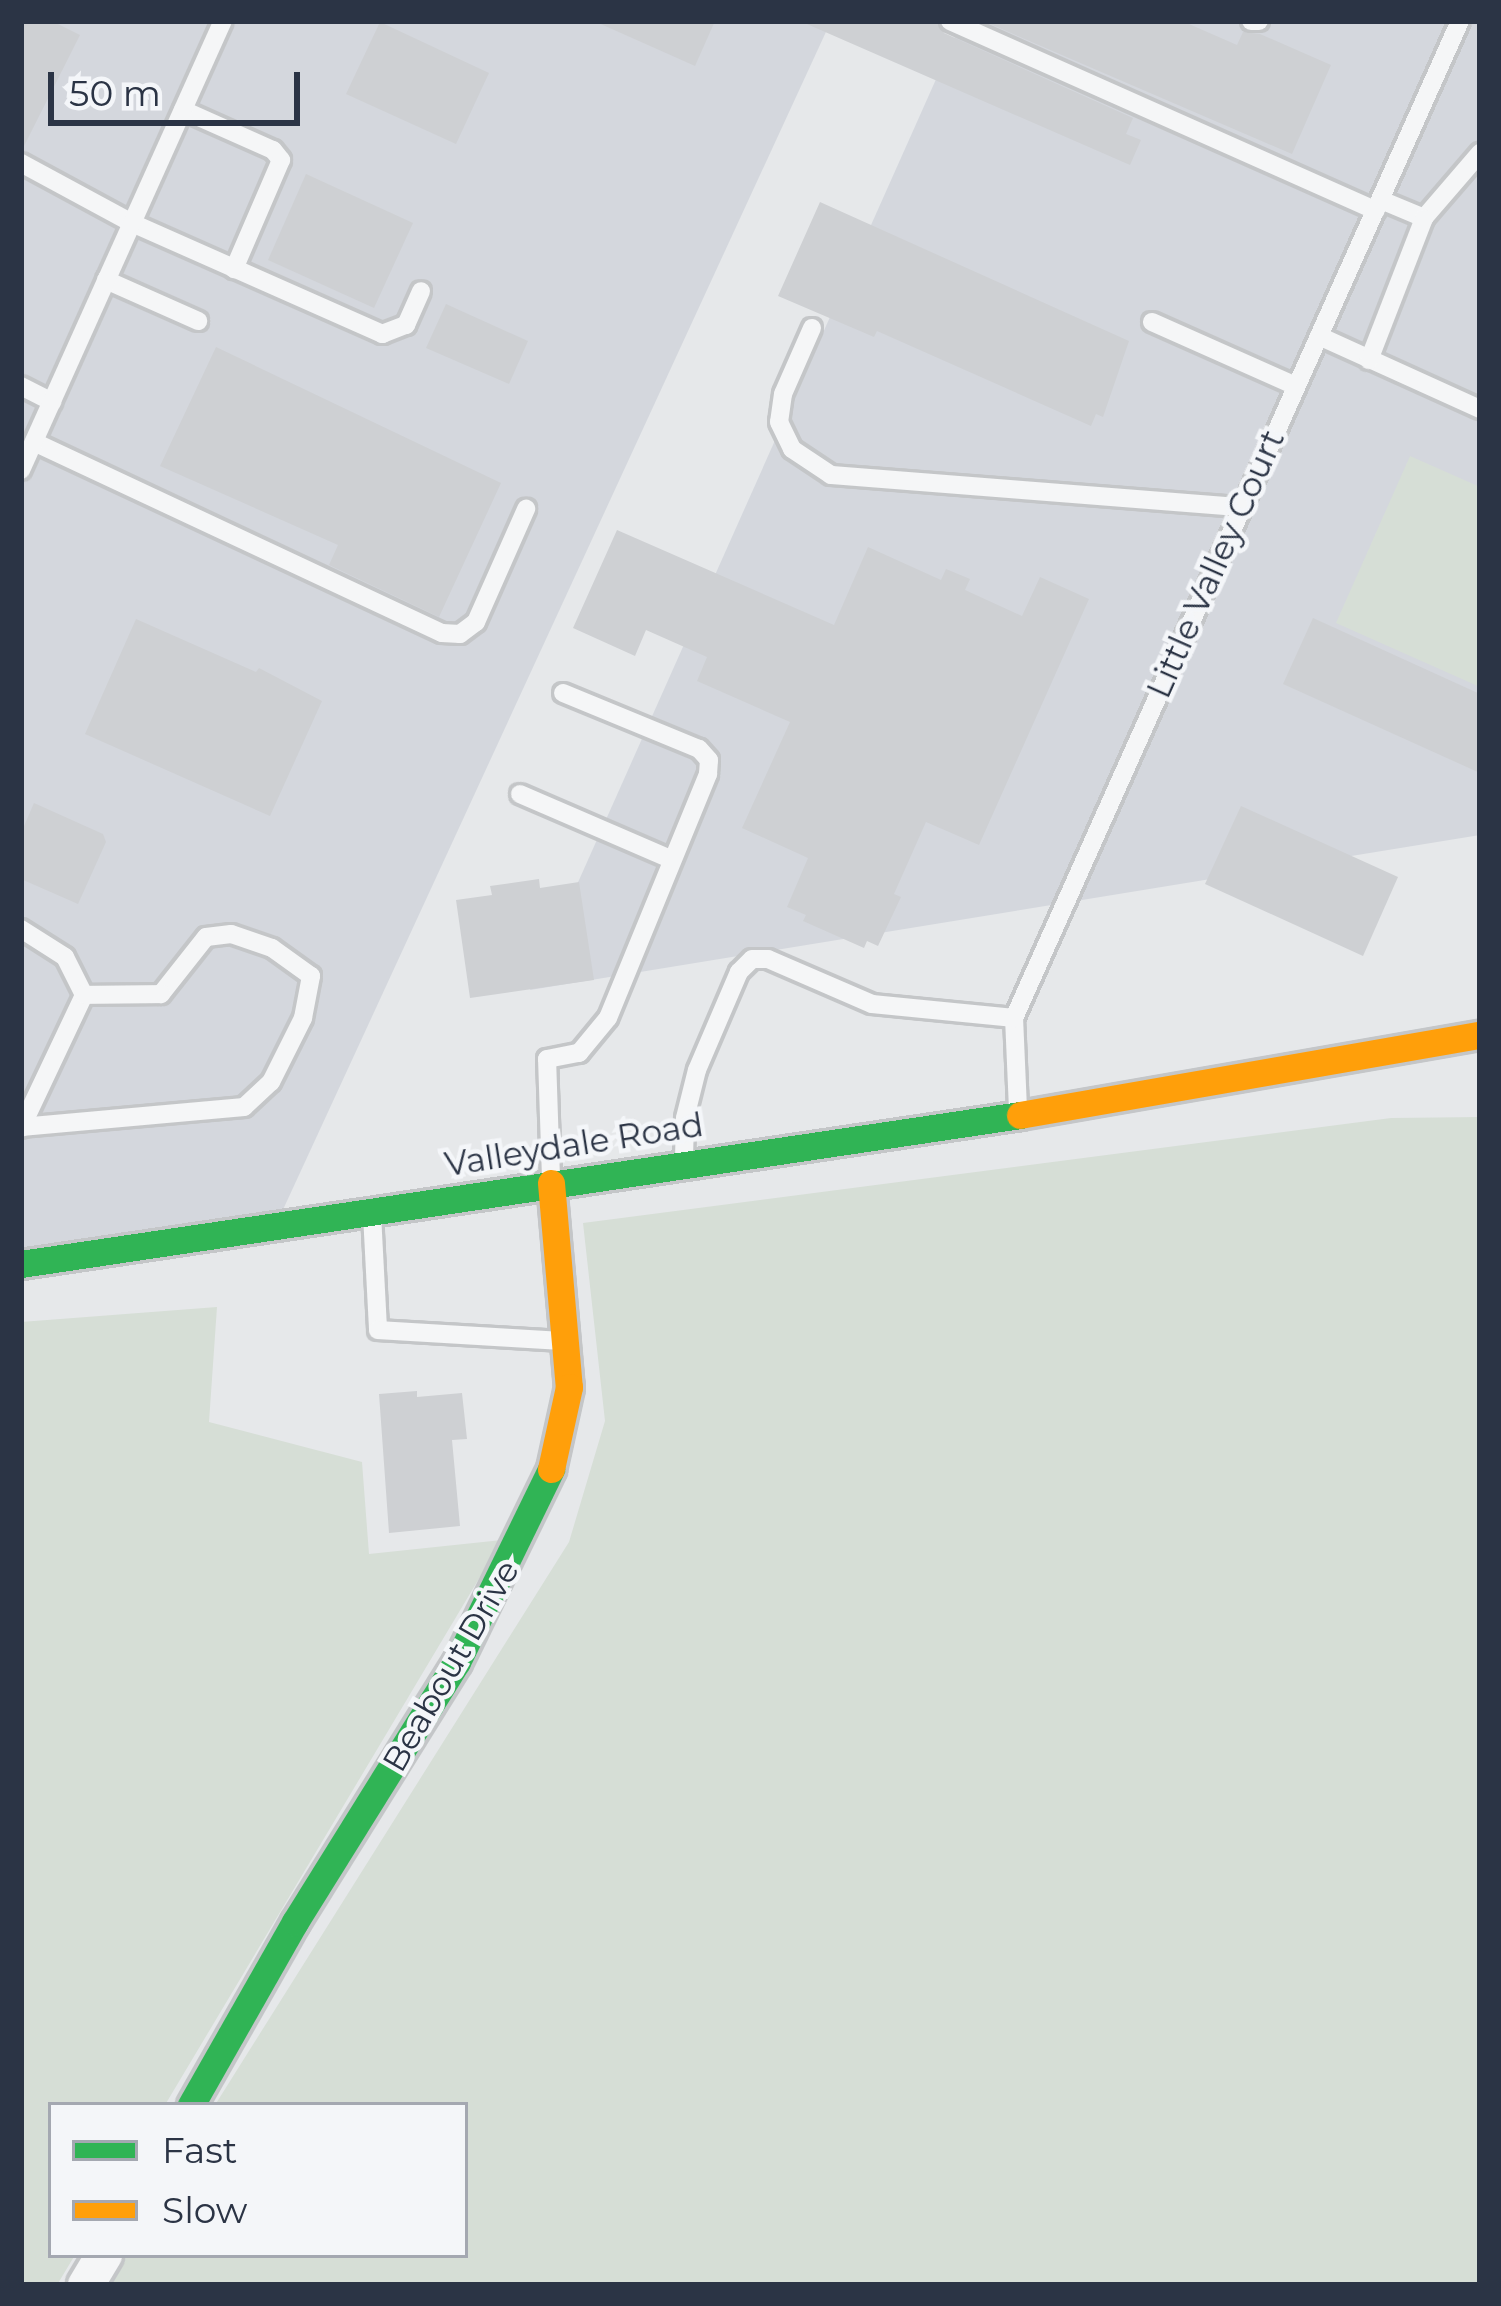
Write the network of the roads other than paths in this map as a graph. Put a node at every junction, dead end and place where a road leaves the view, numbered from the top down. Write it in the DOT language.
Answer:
graph roads {
  1 [pos="223,21"];
  2 [pos="950,21"];
  3 [pos="1460,21"];
  4 [pos="182,110"];
  5 [pos="1480,153"];
  6 [pos="21,163"];
  7 [pos="1378,205"];
  8 [pos="1424,218"];
  9 [pos="132,223"];
  10 [pos="234,269"];
  11 [pos="106,280"];
  12 [pos="421,292"];
  13 [pos="198,321"];
  14 [pos="1152,322"];
  15 [pos="812,328"];
  16 [pos="1319,336"];
  17 [pos="1370,360"];
  18 [pos="21,386"];
  19 [pos="1296,386"];
  20 [pos="52,402"];
  21 [pos="1480,409"];
  22 [pos="34,442"];
  23 [pos="21,470"];
  24 [pos="1242,507"];
  25 [pos="526,509"];
  26 [pos="563,693"];
  27 [pos="520,794"];
  28 [pos="670,859"];
  29 [pos="21,929"];
  30 [pos="84,994"];
  31 [pos="1014,1018"];
  32 [pos="1480,1036"];
  33 [pos="1458,1068"];
  34 [pos="1139,1097"];
  35 [pos="1018,1116"];
  36 [pos="21,1128"];
  37 [pos="684,1164"];
  38 [pos="551,1183"];
  39 [pos="372,1214"];
  40 [pos="21,1264"];
  41 [pos="567,1341"];
  42 [pos="193,2102"];
  43 [pos="102,2258"];
  44 [pos="86,2285"];
  1 -- 4 [label="lane"];
  2 -- 7 [label="lane"];
  3 -- 7 [label="lane, Little Valley Court"];
  4 -- 9 [label="lane"];
  4 -- 10 [label="lane"];
  5 -- 8 [label="lane"];
  6 -- 9 [label="lane"];
  7 -- 8 [label="lane"];
  7 -- 16 [label="lane, Little Valley Court"];
  8 -- 17 [label="lane"];
  9 -- 10 [label="lane"];
  9 -- 11 [label="lane"];
  10 -- 12 [label="lane"];
  11 -- 13 [label="lane"];
  11 -- 20 [label="lane"];
  14 -- 19 [label="lane"];
  15 -- 24 [label="lane"];
  16 -- 17 [label="lane"];
  16 -- 19 [label="lane, Little Valley Court"];
  17 -- 21 [label="lane"];
  18 -- 20 [label="lane"];
  19 -- 24 [label="lane, Little Valley Court"];
  20 -- 22 [label="lane"];
  22 -- 23 [label="lane"];
  22 -- 25 [label="lane"];
  24 -- 31 [label="lane, Little Valley Court"];
  26 -- 28 [label="lane"];
  27 -- 28 [label="lane"];
  28 -- 38 [label="lane"];
  29 -- 30 [label="lane"];
  30 -- 36 [label="lane"];
  30 -- 36 [label="lane"];
  31 -- 35 [label="lane, Little Valley Court"];
  31 -- 37 [label="lane"];
  32 -- 34 [label="main road, Valleydale Road"];
  33 -- 34 [label="main road, Valleydale Road"];
  34 -- 35 [label="main road, Valleydale Road"];
  35 -- 37 [label="main road, Valleydale Road"];
  37 -- 38 [label="main road, Valleydale Road"];
  38 -- 39 [label="main road, Valleydale Road"];
  38 -- 41 [label="main road, Beabout Drive"];
  39 -- 40 [label="main road, Valleydale Road"];
  39 -- 41 [label="lane"];
  41 -- 42 [label="main road, Beabout Drive"];
  43 -- 44 [label="street"];
}
